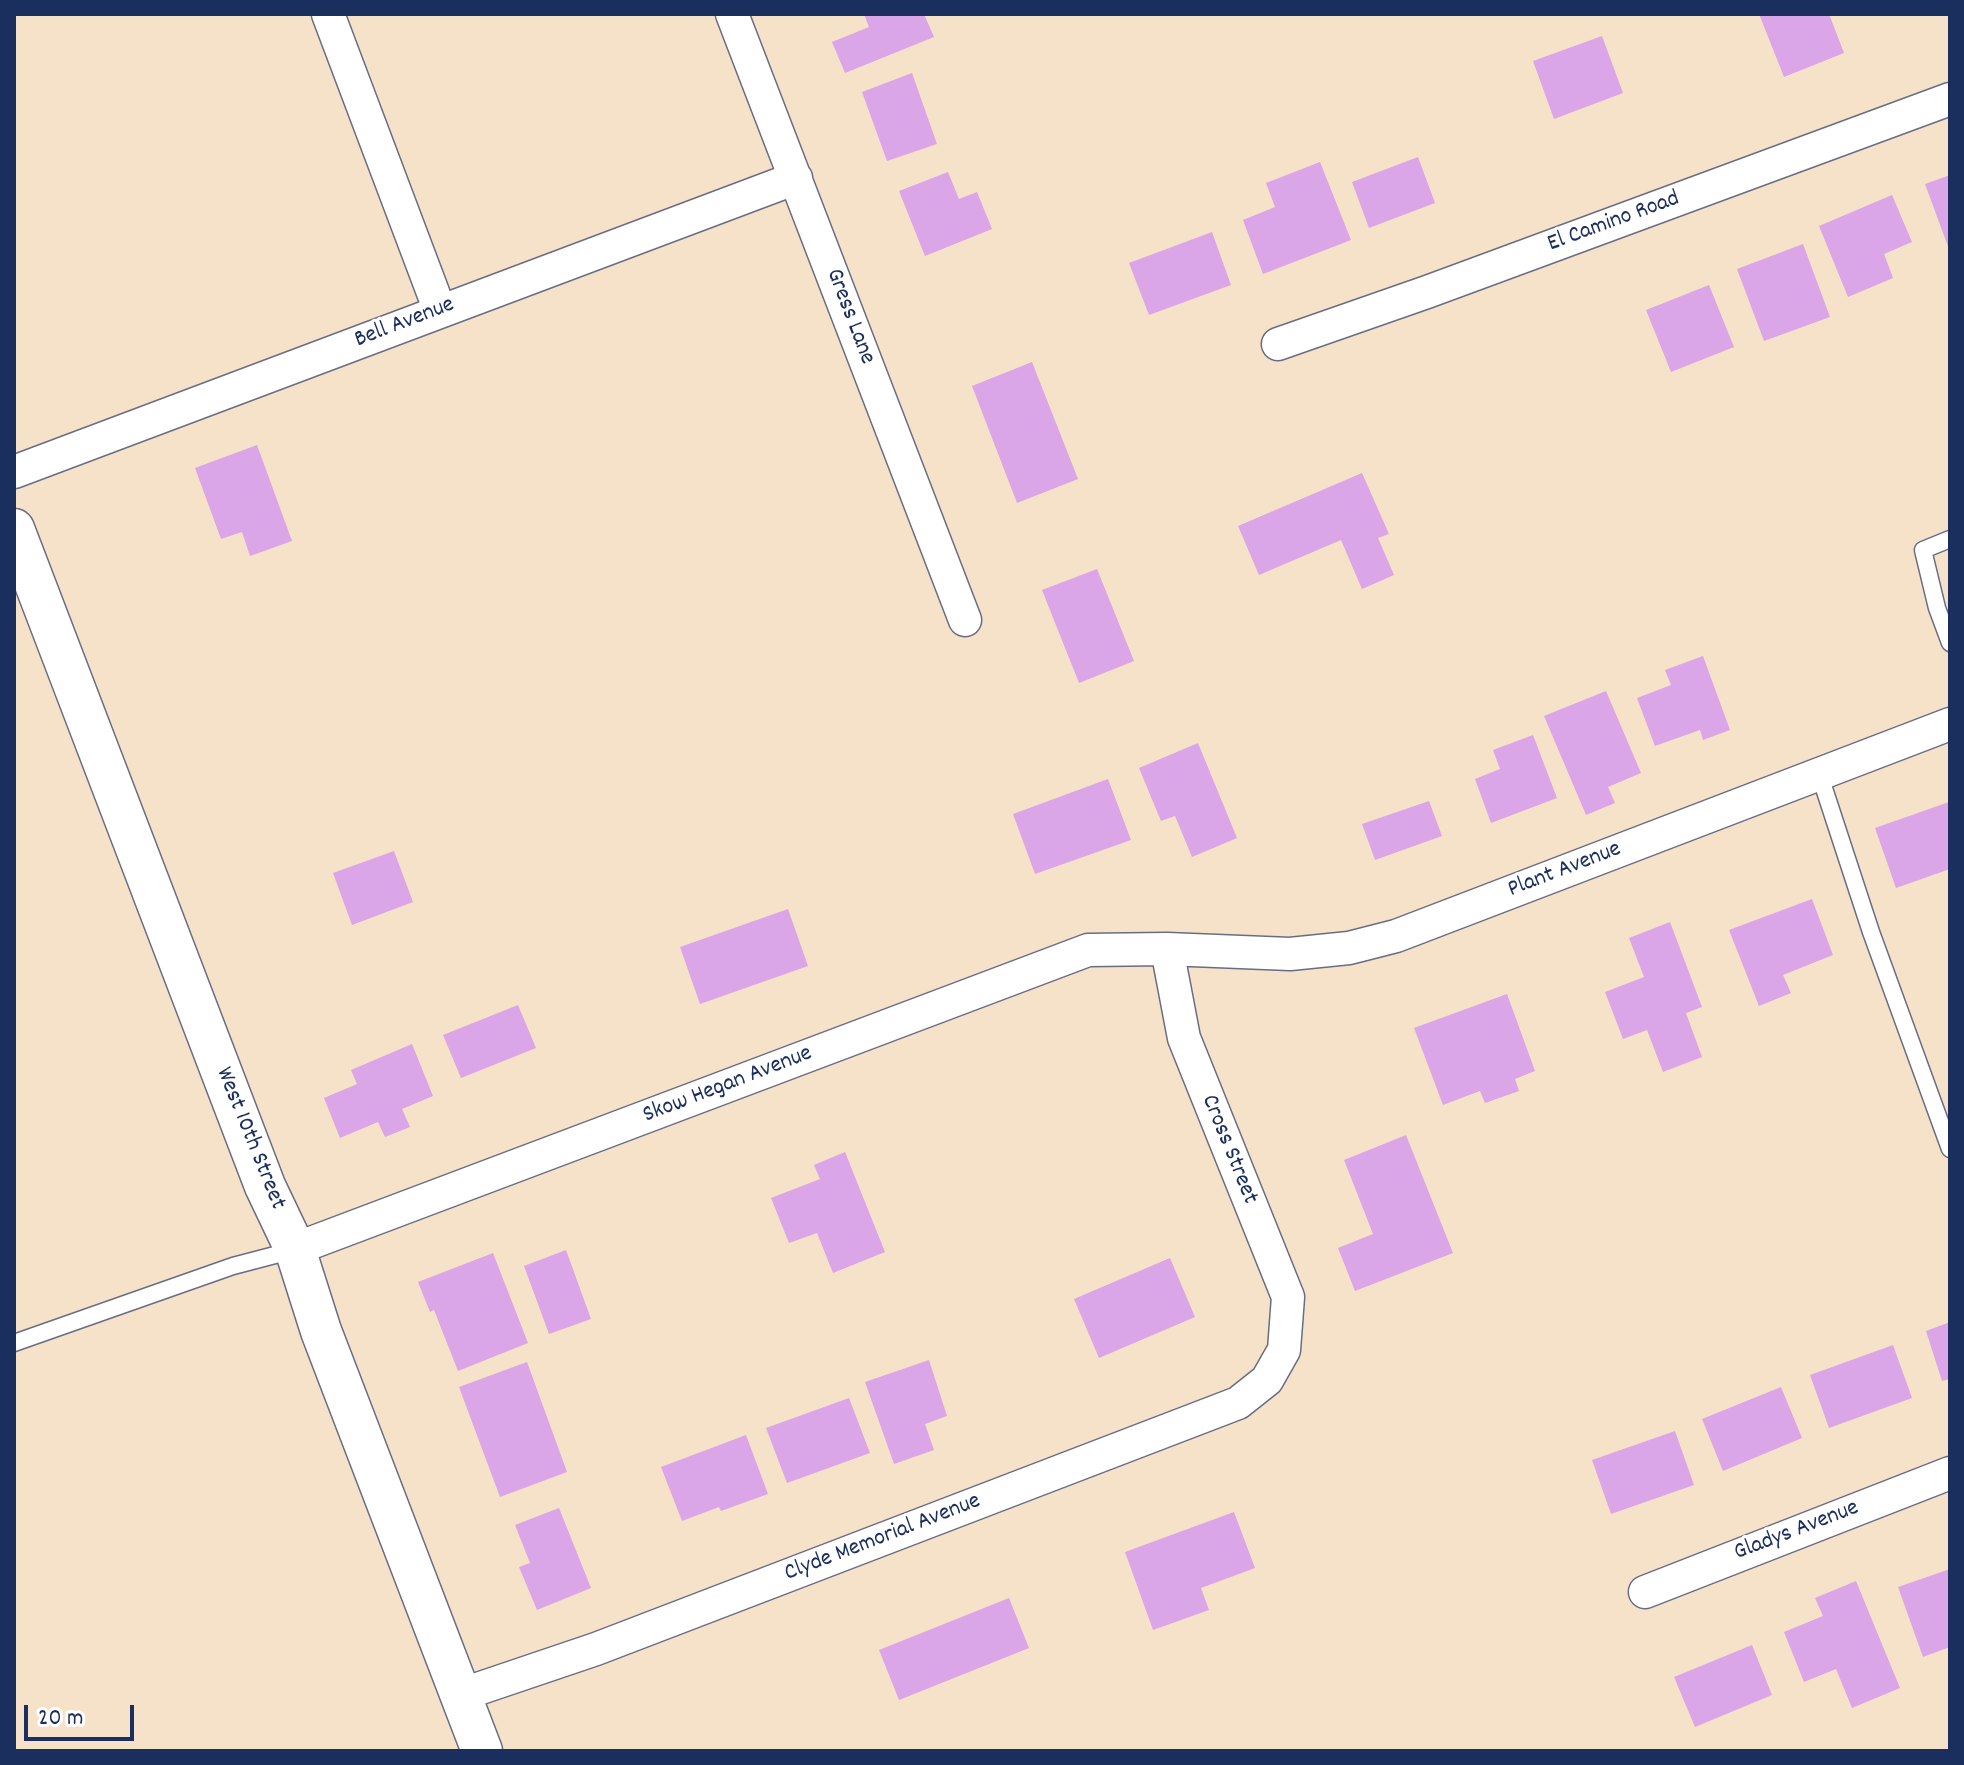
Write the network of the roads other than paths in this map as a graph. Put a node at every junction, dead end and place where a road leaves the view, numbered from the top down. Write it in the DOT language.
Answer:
graph roads {
  1 [pos="328,14"];
  2 [pos="732,14"];
  3 [pos="1950,99"];
  4 [pos="796,178"];
  5 [pos="440,311"];
  6 [pos="1278,344"];
  7 [pos="14,472"];
  8 [pos="14,529"];
  9 [pos="1950,539"];
  10 [pos="965,620"];
  11 [pos="1950,643"];
  12 [pos="1950,724"];
  13 [pos="1819,773"];
  14 [pos="1167,949"];
  15 [pos="1950,1149"];
  16 [pos="295,1249"];
  17 [pos="14,1343"];
  18 [pos="1284,1350"];
  19 [pos="1950,1473"];
  20 [pos="1645,1592"];
  21 [pos="460,1695"];
  22 [pos="482,1751"];
  1 -- 5 [label="street"];
  2 -- 4 [label="street, Gress Lane"];
  3 -- 6 [label="street, El Camino Road"];
  4 -- 5 [label="street, Bell Avenue"];
  4 -- 10 [label="street, Gress Lane"];
  5 -- 7 [label="street, Bell Avenue"];
  8 -- 16 [label="street, West 10th Street"];
  9 -- 11 [label="lane"];
  12 -- 13 [label="street, Plant Avenue"];
  13 -- 14 [label="street, Plant Avenue"];
  13 -- 15 [label="lane"];
  14 -- 16 [label="street, Skow Hegan Avenue"];
  14 -- 18 [label="street, Cross Street"];
  16 -- 17 [label="lane"];
  16 -- 21 [label="street, West 10th Street"];
  18 -- 21 [label="street, Clyde Memorial Avenue"];
  19 -- 20 [label="street, Gladys Avenue"];
  21 -- 22 [label="street, West 10th Street"];
}
